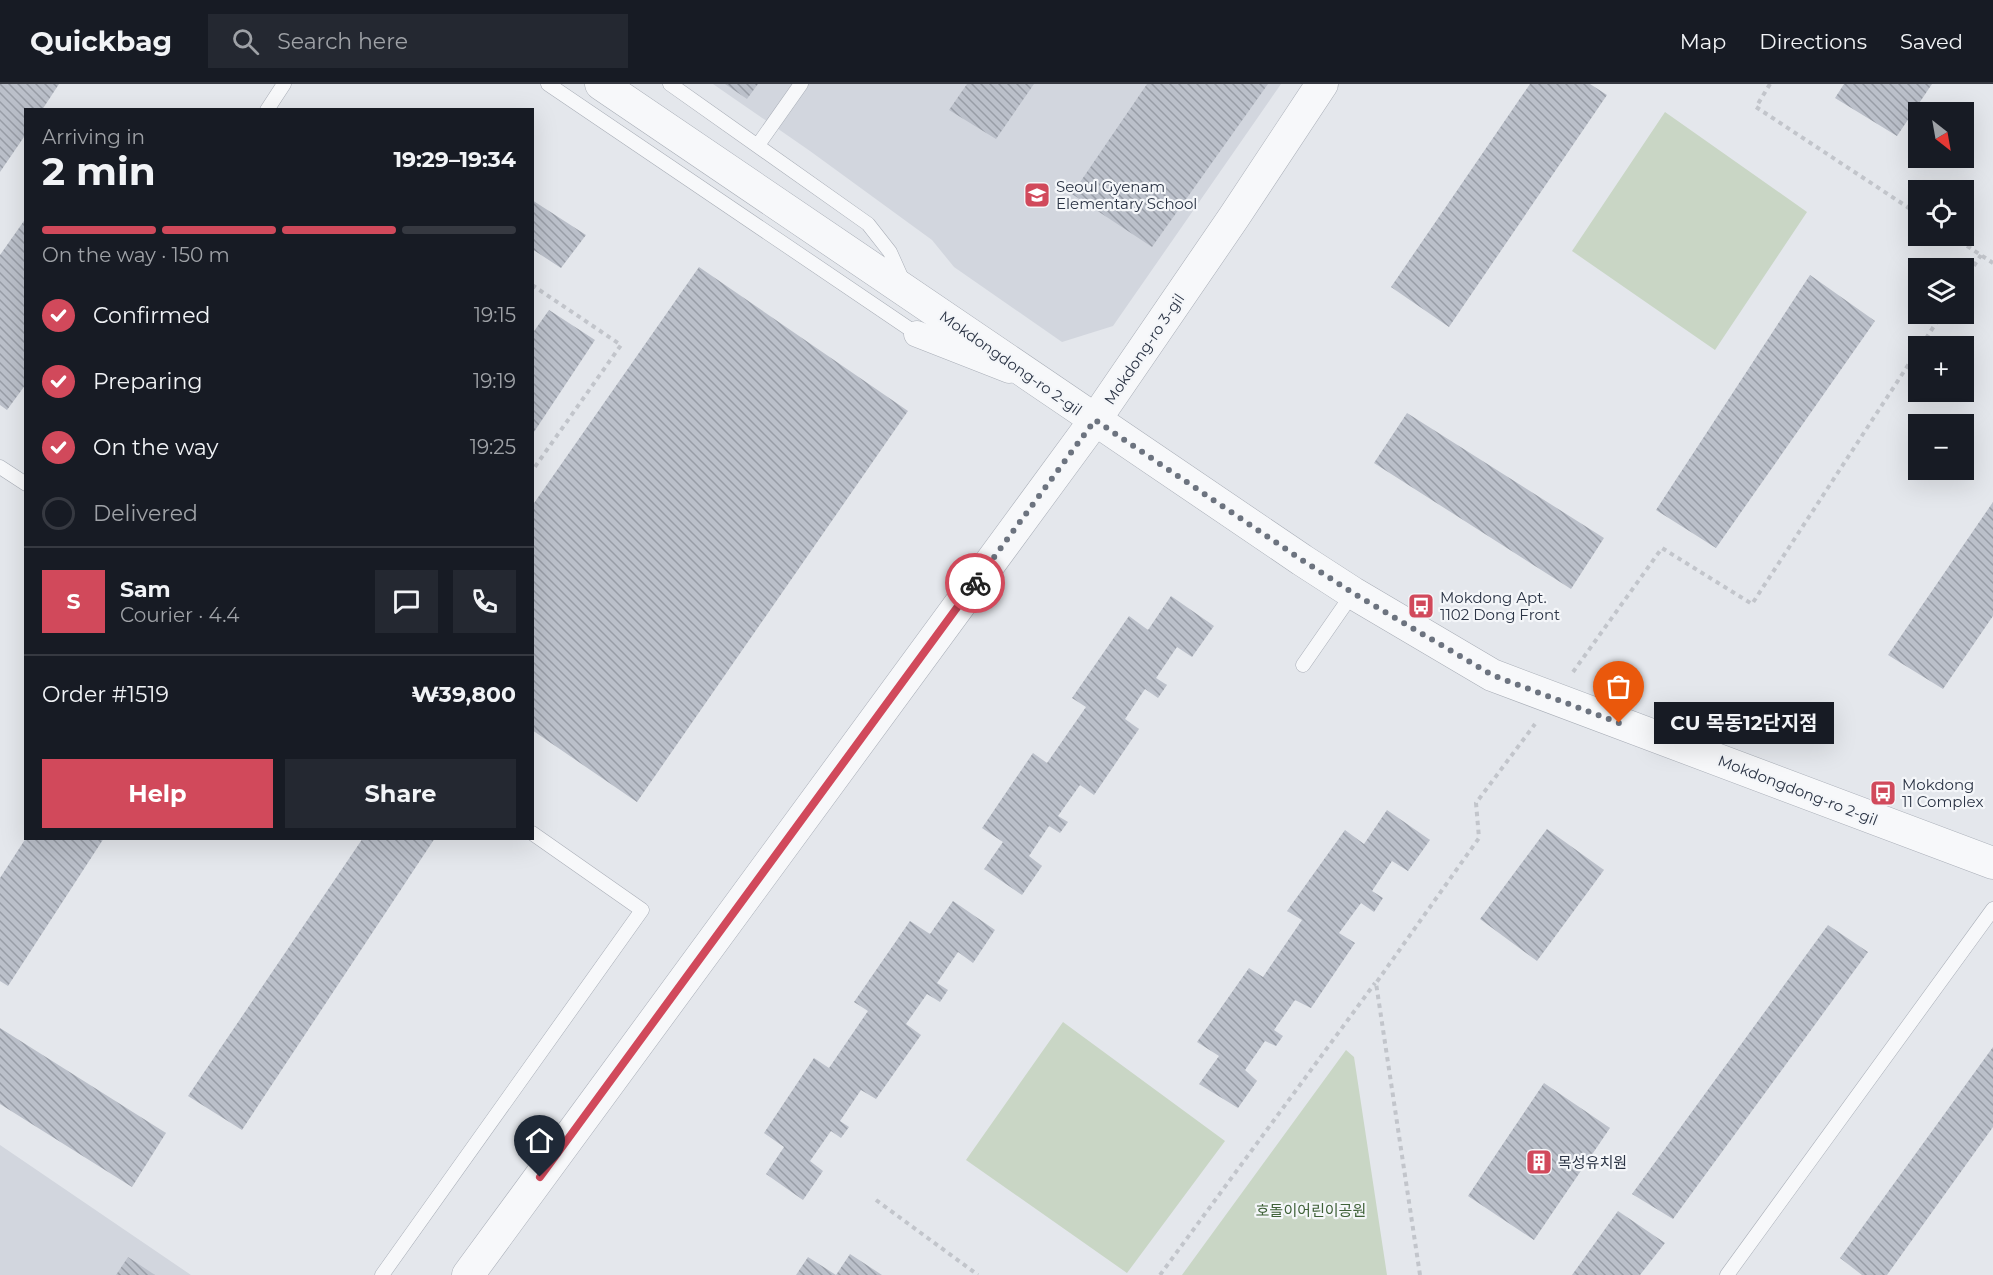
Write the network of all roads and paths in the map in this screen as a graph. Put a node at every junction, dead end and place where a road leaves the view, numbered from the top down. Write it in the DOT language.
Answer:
graph roads {
  1 [pos="284,84"];
  2 [pos="548,84"];
  3 [pos="601,84"];
  4 [pos="670,84"];
  5 [pos="801,84"];
  6 [pos="1322,84"];
  7 [pos="1770,84"];
  8 [pos="268,108"];
  9 [pos="758,145"];
  10 [pos="1908,207"];
  11 [pos="1967,246"];
  12 [pos="1981,255"];
  13 [pos="1993,263"];
  14 [pos="1974,266"];
  15 [pos="534,286"];
  16 [pos="908,291"];
  17 [pos="917,334"];
  18 [pos="1908,366"];
  19 [pos="1038,382"];
  20 [pos="1095,420"];
  21 [pos="0,467"];
  22 [pos="534,468"];
  23 [pos="23,477"];
  24 [pos="1353,593"];
  25 [pos="1303,665"];
  26 [pos="1554,699"];
  27 [pos="534,834"];
  28 [pos="1993,863"];
  29 [pos="1993,909"];
  30 [pos="1376,983"];
  31 [pos="876,1200"];
  32 [pos="471,1274"];
  33 [pos="382,1275"];
  34 [pos="978,1275"];
  35 [pos="1160,1275"];
  36 [pos="1420,1275"];
  37 [pos="1727,1275"];
  1 -- 8 [label="lane"];
  2 -- 17 [label="lane"];
  3 -- 16 [label="street, Mokdongdong-ro 2-gil"];
  4 -- 9 [label="lane"];
  5 -- 9 [label="lane"];
  6 -- 20 [label="street, Mokdong-ro 3-gil"];
  7 -- 10 [label="path"];
  9 -- 16 [label="lane"];
  11 -- 12 [label="path"];
  12 -- 13 [label="path"];
  12 -- 14 [label="path"];
  15 -- 22 [label="path"];
  16 -- 19 [label="street, Mokdongdong-ro 2-gil"];
  17 -- 19 [label="street"];
  18 -- 26 [label="path"];
  19 -- 20 [label="street, Mokdongdong-ro 2-gil"];
  20 -- 24 [label="street, Mokdongdong-ro 2-gil"];
  20 -- 32 [label="street, Mokdong-ro 3-gil"];
  21 -- 23 [label="lane"];
  24 -- 25 [label="lane"];
  24 -- 26 [label="street, Mokdongdong-ro 2-gil"];
  26 -- 28 [label="street, Mokdongdong-ro 2-gil"];
  26 -- 30 [label="path"];
  27 -- 33 [label="lane"];
  29 -- 37 [label="lane"];
  30 -- 35 [label="path"];
  30 -- 36 [label="path"];
  31 -- 34 [label="path"];
}
